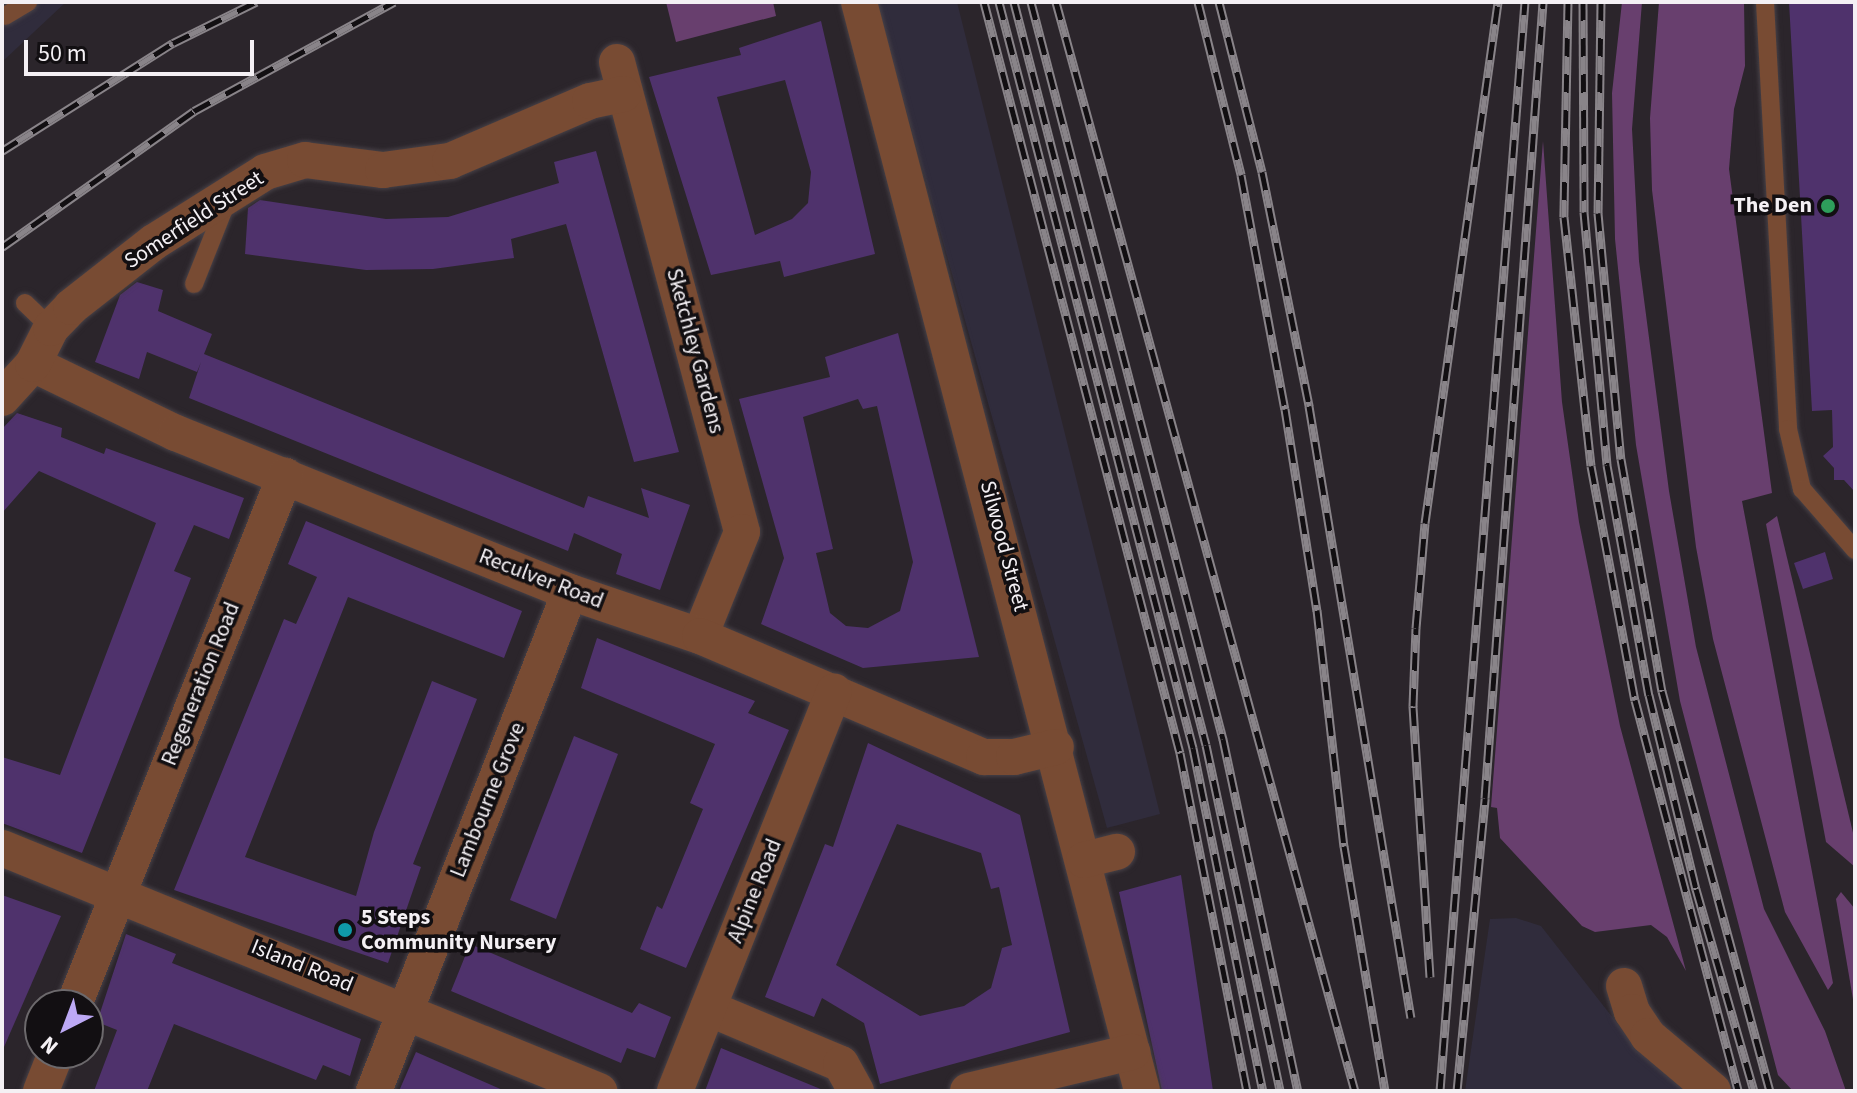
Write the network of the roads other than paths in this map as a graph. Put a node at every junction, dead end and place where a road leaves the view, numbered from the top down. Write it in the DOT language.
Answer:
graph roads {
  1 [pos="28,2"];
  2 [pos="859,2"];
  3 [pos="1765,2"];
  4 [pos="5,16"];
  5 [pos="620,78"];
  6 [pos="230,193"];
  7 [pos="194,284"];
  8 [pos="25,303"];
  9 [pos="51,328"];
  10 [pos="33,364"];
  11 [pos="2,398"];
  12 [pos="285,476"];
  13 [pos="1855,550"];
  14 [pos="570,592"];
  15 [pos="700,636"];
  16 [pos="834,691"];
  17 [pos="1056,747"];
  18 [pos="2,848"];
  19 [pos="117,893"];
  20 [pos="1624,986"];
  21 [pos="80,989"];
  22 [pos="406,1008"];
  23 [pos="708,1008"];
  24 [pos="1132,1052"];
  25 [pos="50,1069"];
  26 [pos="1711,1090"];
  27 [pos="41,1091"];
  28 [pos="374,1091"];
  29 [pos="599,1091"];
  30 [pos="675,1091"];
  31 [pos="856,1091"];
  32 [pos="968,1091"];
  33 [pos="1142,1091"];
  1 -- 4 [label="lane"];
  2 -- 17 [label="street, Silwood Street"];
  3 -- 13 [label="lane"];
  5 -- 6 [label="street, Somerfield Street"];
  5 -- 15 [label="street, Sketchley Gardens"];
  6 -- 7 [label="lane"];
  6 -- 9 [label="street, Somerfield Street"];
  8 -- 9 [label="lane"];
  9 -- 10 [label="street, Somerfield Street"];
  10 -- 11 [label="street, Somerfield Street"];
  10 -- 12 [label="street, Reculver Road"];
  12 -- 14 [label="street, Reculver Road"];
  12 -- 19 [label="street, Regeneration Road"];
  14 -- 15 [label="street, Reculver Road"];
  14 -- 22 [label="street, Lambourne Grove"];
  15 -- 16 [label="street, Reculver Road"];
  16 -- 17 [label="street, Reculver Road"];
  16 -- 23 [label="street, Alpine Road"];
  17 -- 24 [label="street, Silwood Street"];
  18 -- 19 [label="street, Island Road"];
  19 -- 21 [label="street, Regeneration Road"];
  19 -- 22 [label="street, Island Road"];
  20 -- 26 [label="street"];
  22 -- 28 [label="street, Lambourne Grove"];
  22 -- 29 [label="street, Island Road"];
  23 -- 30 [label="street, Alpine Road"];
  23 -- 31 [label="street"];
  24 -- 32 [label="street"];
  24 -- 33 [label="street, Silwood Street"];
  25 -- 27 [label="street"];
}
